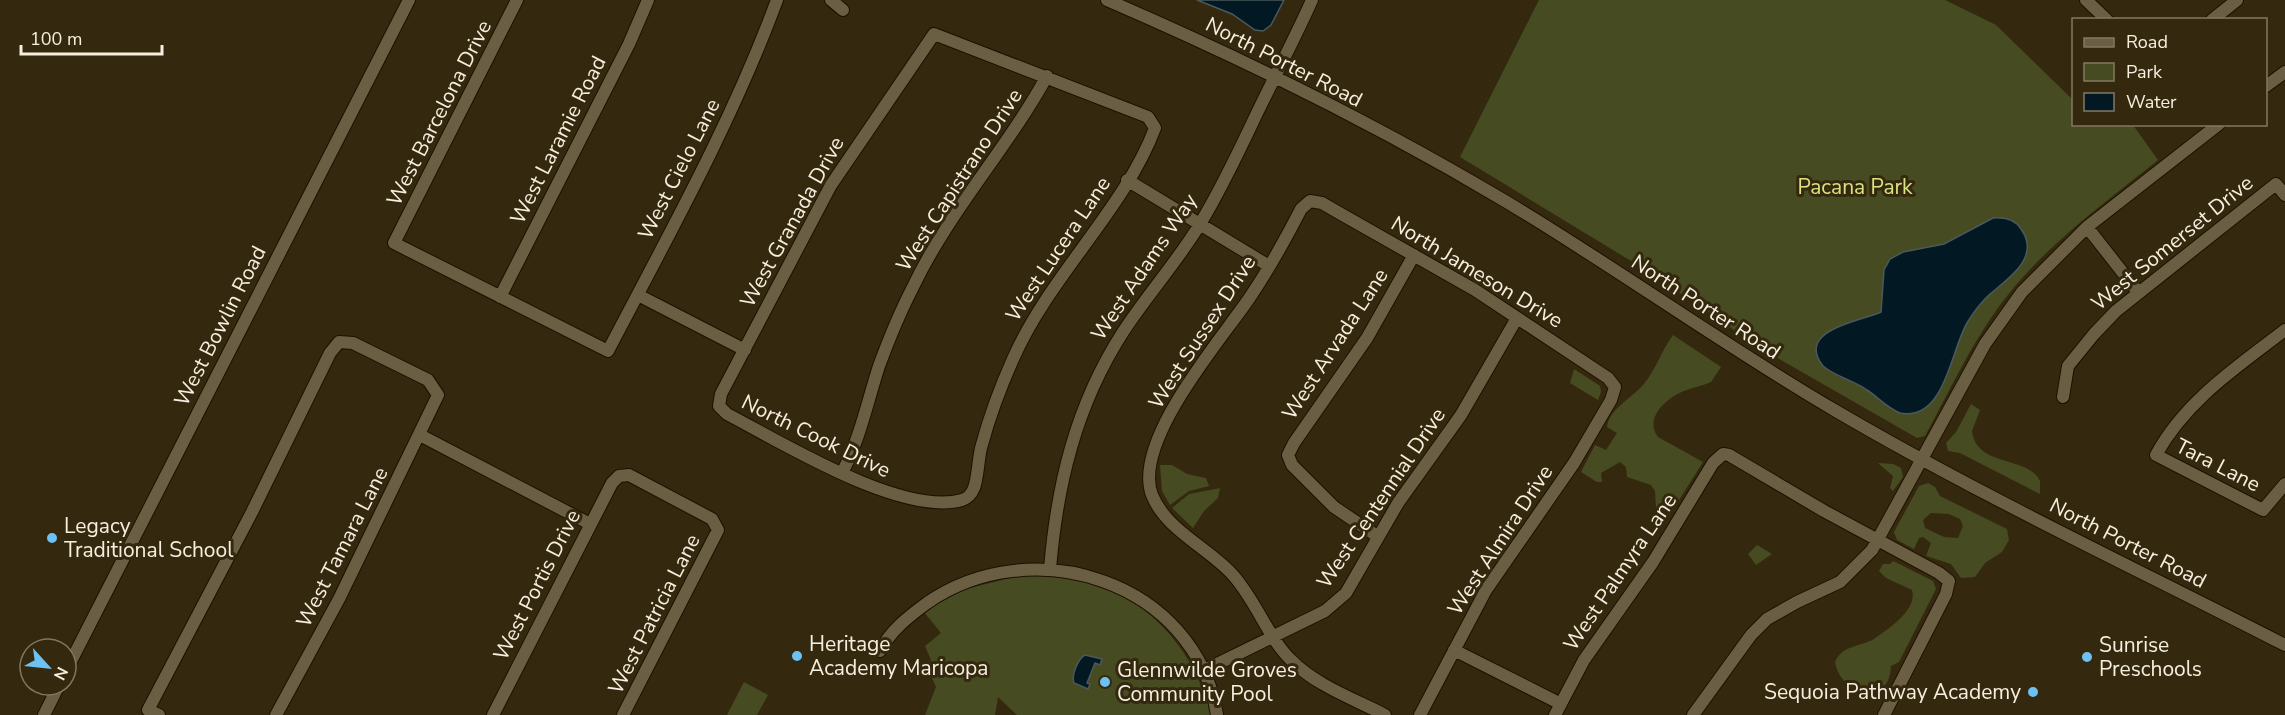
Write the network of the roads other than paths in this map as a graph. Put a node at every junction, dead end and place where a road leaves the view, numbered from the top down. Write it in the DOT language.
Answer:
graph roads {
  1 [pos="409,0"];
  2 [pos="517,0"];
  3 [pos="648,0"];
  4 [pos="777,0"];
  5 [pos="831,0"];
  6 [pos="1107,0"];
  7 [pos="1312,0"];
  8 [pos="2086,0"];
  9 [pos="2236,0"];
  10 [pos="843,10"];
  11 [pos="2105,18"];
  12 [pos="2216,18"];
  13 [pos="2285,72"];
  14 [pos="1047,76"];
  15 [pos="1275,76"];
  16 [pos="2267,83"];
  17 [pos="2216,126"];
  18 [pos="1127,180"];
  19 [pos="2285,195"];
  20 [pos="1310,201"];
  21 [pos="1200,224"];
  22 [pos="2088,227"];
  23 [pos="1414,255"];
  24 [pos="1269,266"];
  25 [pos="2138,292"];
  26 [pos="638,295"];
  27 [pos="500,297"];
  28 [pos="1517,318"];
  29 [pos="2285,330"];
  30 [pos="745,350"];
  31 [pos="1615,387"];
  32 [pos="2063,397"];
  33 [pos="719,406"];
  34 [pos="420,435"];
  35 [pos="1923,459"];
  36 [pos="842,473"];
  37 [pos="2285,484"];
  38 [pos="969,497"];
  39 [pos="590,524"];
  40 [pos="718,530"];
  41 [pos="1377,536"];
  42 [pos="1879,541"];
  43 [pos="1050,569"];
  44 [pos="1274,636"];
  45 [pos="2285,645"];
  46 [pos="78,648"];
  47 [pos="1454,650"];
  48 [pos="880,651"];
  49 [pos="1203,671"];
  50 [pos="53,697"];
  51 [pos="1558,710"];
  52 [pos="153,712"];
  53 [pos="44,715"];
  54 [pos="276,715"];
  55 [pos="493,715"];
  56 [pos="623,715"];
  57 [pos="1217,715"];
  58 [pos="1385,715"];
  59 [pos="1420,715"];
  60 [pos="1693,715"];
  61 [pos="1884,715"];
  1 -- 46 [label="street, West Bowlin Road"];
  2 -- 27 [label="street, West Barcelona Drive"];
  3 -- 27 [label="street, West Laramie Road"];
  4 -- 26 [label="street, West Cielo Lane"];
  5 -- 10 [label="street"];
  6 -- 15 [label="street, North Porter Road"];
  7 -- 15 [label="street, West Adams Way"];
  8 -- 11 [label="street"];
  9 -- 12 [label="street"];
  13 -- 16 [label="street"];
  14 -- 18 [label="street, West Lucera Lane"];
  14 -- 30 [label="street, West Granada Drive"];
  14 -- 36 [label="street, West Capistrano Drive"];
  15 -- 21 [label="street, West Adams Way"];
  15 -- 35 [label="street, North Porter Road"];
  17 -- 22 [label="street"];
  18 -- 21 [label="street"];
  18 -- 38 [label="street, West Lucera Lane"];
  19 -- 25 [label="street, West Somerset Drive"];
  20 -- 23 [label="street, North Jameson Drive"];
  20 -- 24 [label="street, West Sussex Drive"];
  21 -- 24 [label="street"];
  21 -- 43 [label="street, West Adams Way"];
  22 -- 25 [label="street"];
  22 -- 35 [label="street"];
  23 -- 28 [label="street, North Jameson Drive"];
  23 -- 41 [label="street, West Arvada Lane"];
  24 -- 44 [label="street, West Sussex Drive"];
  25 -- 32 [label="street, West Somerset Drive"];
  26 -- 27 [label="street, West Cielo Lane"];
  26 -- 30 [label="street"];
  28 -- 31 [label="street, North Jameson Drive"];
  28 -- 41 [label="street, West Centennial Drive"];
  29 -- 37 [label="street, Tara Lane"];
  30 -- 33 [label="street, West Granada Drive"];
  31 -- 47 [label="street, West Almira Drive"];
  33 -- 36 [label="street, North Cook Drive"];
  34 -- 39 [label="street"];
  34 -- 52 [label="street, West Tamara Lane"];
  34 -- 54 [label="street, West Tamara Lane"];
  35 -- 42 [label="street"];
  35 -- 45 [label="street, North Porter Road"];
  36 -- 38 [label="street, North Cook Drive"];
  39 -- 40 [label="street, West Portis Drive"];
  39 -- 55 [label="street, West Portis Drive"];
  40 -- 56 [label="street, West Patricia Lane"];
  41 -- 44 [label="street, West Centennial Drive"];
  42 -- 51 [label="street, West Palmyra Lane"];
  42 -- 60 [label="street"];
  42 -- 61 [label="street"];
  43 -- 48 [label="street"];
  43 -- 49 [label="street"];
  44 -- 49 [label="street, West Centennial Drive"];
  44 -- 58 [label="street"];
  47 -- 51 [label="street"];
  47 -- 59 [label="street, West Almira Drive"];
  49 -- 57 [label="street"];
  50 -- 53 [label="street"];
}
